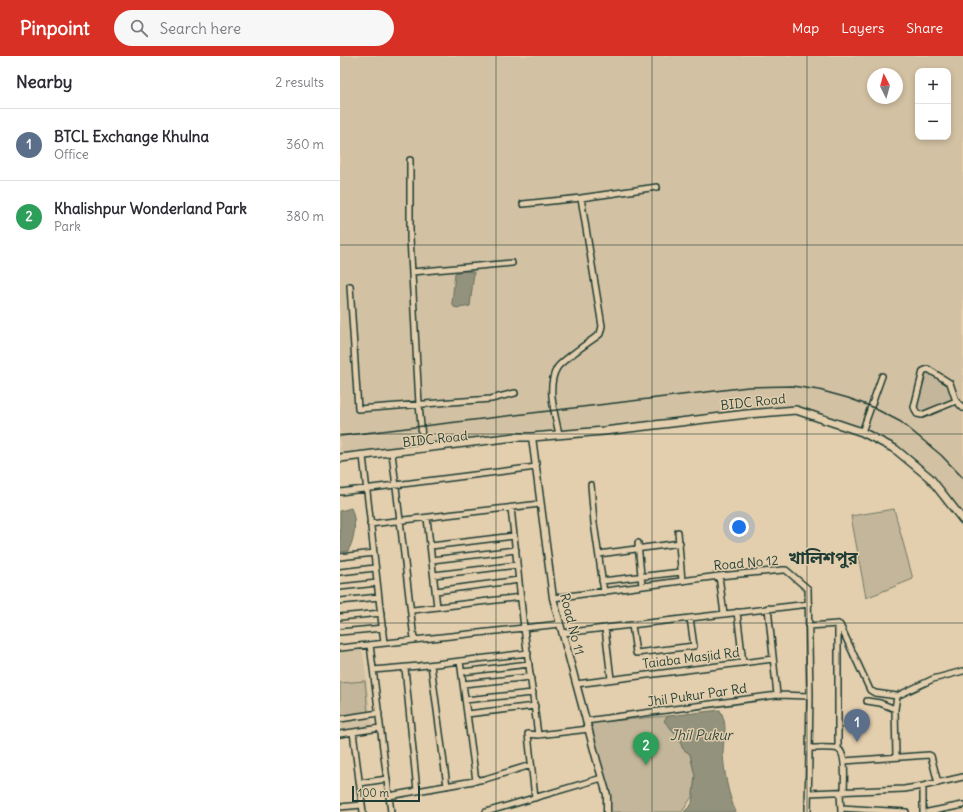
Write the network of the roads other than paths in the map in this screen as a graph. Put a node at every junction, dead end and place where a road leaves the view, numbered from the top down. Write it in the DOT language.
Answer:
graph roads {
  1 [pos="410,160"];
  2 [pos="657,188"];
  3 [pos="581,198"];
  4 [pos="523,204"];
  5 [pos="512,263"];
  6 [pos="412,272"];
  7 [pos="350,286"];
  8 [pos="882,376"];
  9 [pos="515,393"];
  10 [pos="956,401"];
  11 [pos="419,404"];
  12 [pos="963,408"];
  13 [pos="862,432"];
  14 [pos="559,434"];
  15 [pos="532,437"];
  16 [pos="423,449"];
  17 [pos="392,454"];
  18 [pos="340,458"];
  19 [pos="363,458"];
  20 [pos="340,463"];
  21 [pos="536,466"];
  22 [pos="395,485"];
  23 [pos="591,485"];
  24 [pos="366,488"];
  25 [pos="340,492"];
  26 [pos="540,504"];
  27 [pos="511,508"];
  28 [pos="427,518"];
  29 [pos="963,520"];
  30 [pos="401,521"];
  31 [pos="370,524"];
  32 [pos="678,532"];
  33 [pos="514,536"];
  34 [pos="680,543"];
  35 [pos="430,546"];
  36 [pos="638,546"];
  37 [pos="516,550"];
  38 [pos="374,553"];
  39 [pos="599,554"];
  40 [pos="340,557"];
  41 [pos="432,560"];
  42 [pos="518,565"];
  43 [pos="375,568"];
  44 [pos="340,572"];
  45 [pos="681,572"];
  46 [pos="434,575"];
  47 [pos="719,576"];
  48 [pos="641,577"];
  49 [pos="519,580"];
  50 [pos="602,581"];
  51 [pos="682,581"];
  52 [pos="377,583"];
  53 [pos="642,586"];
  54 [pos="340,587"];
  55 [pos="436,591"];
  56 [pos="604,592"];
  57 [pos="379,597"];
  58 [pos="521,597"];
  59 [pos="553,598"];
  60 [pos="340,601"];
  61 [pos="809,604"];
  62 [pos="437,607"];
  63 [pos="768,608"];
  64 [pos="413,610"];
  65 [pos="381,612"];
  66 [pos="737,612"];
  67 [pos="724,614"];
  68 [pos="340,617"];
  69 [pos="690,618"];
  70 [pos="560,624"];
  71 [pos="632,624"];
  72 [pos="838,624"];
  73 [pos="809,626"];
  74 [pos="382,628"];
  75 [pos="524,628"];
  76 [pos="604,628"];
  77 [pos="340,632"];
  78 [pos="562,633"];
  79 [pos="414,639"];
  80 [pos="384,643"];
  81 [pos="370,645"];
  82 [pos="340,648"];
  83 [pos="528,653"];
  84 [pos="773,659"];
  85 [pos="460,661"];
  86 [pos="743,663"];
  87 [pos="529,664"];
  88 [pos="431,665"];
  89 [pos="405,668"];
  90 [pos="373,670"];
  91 [pos="963,671"];
  92 [pos="462,672"];
  93 [pos="531,677"];
  94 [pos="611,679"];
  95 [pos="463,684"];
  96 [pos="576,684"];
  97 [pos="533,693"];
  98 [pos="777,695"];
  99 [pos="810,696"];
  100 [pos="897,696"];
  101 [pos="466,700"];
  102 [pos="867,701"];
  103 [pos="534,706"];
  104 [pos="895,709"];
  105 [pos="379,713"];
  106 [pos="467,714"];
  107 [pos="340,718"];
  108 [pos="586,721"];
  109 [pos="380,728"];
  110 [pos="589,729"];
  111 [pos="353,732"];
  112 [pos="340,734"];
  113 [pos="538,734"];
  114 [pos="809,748"];
  115 [pos="838,749"];
  116 [pos="896,757"];
  117 [pos="844,761"];
  118 [pos="531,765"];
  119 [pos="963,777"];
  120 [pos="602,778"];
  121 [pos="387,779"];
  122 [pos="476,781"];
  123 [pos="360,783"];
  124 [pos="938,783"];
  125 [pos="447,786"];
  126 [pos="923,786"];
  127 [pos="417,791"];
  128 [pos="842,792"];
  129 [pos="808,793"];
  130 [pos="389,796"];
  131 [pos="535,798"];
  132 [pos="362,805"];
  133 [pos="963,805"];
  134 [pos="340,807"];
  135 [pos="841,810"];
  136 [pos="363,812"];
  137 [pos="391,812"];
  138 [pos="486,812"];
  139 [pos="607,812"];
  140 [pos="808,812"];
  141 [pos="906,812"];
  142 [pos="923,812"];
  143 [pos="928,812"];
  1 -- 6 [label="street"];
  2 -- 3 [label="street"];
  3 -- 4 [label="street"];
  3 -- 14 [label="street"];
  5 -- 6 [label="street"];
  6 -- 11 [label="street"];
  7 -- 11 [label="street"];
  8 -- 13 [label="street"];
  9 -- 11 [label="street"];
  10 -- 10 [label="street"];
  10 -- 12 [label="street"];
  11 -- 16 [label="street"];
  13 -- 14 [label="main road, BIDC Road"];
  13 -- 29 [label="main road, BIDC Road"];
  14 -- 15 [label="main road, BIDC Road"];
  15 -- 16 [label="main road, BIDC Road"];
  15 -- 17 [label="main road, BIDC Road"];
  15 -- 21 [label="street, Road No 11"];
  16 -- 17 [label="main road, BIDC Road"];
  17 -- 19 [label="main road, BIDC Road"];
  17 -- 22 [label="street"];
  18 -- 19 [label="main road, BIDC Road"];
  19 -- 20 [label="main road, BIDC Road"];
  19 -- 24 [label="street"];
  21 -- 22 [label="street"];
  21 -- 26 [label="street, Road No 11"];
  22 -- 24 [label="street"];
  22 -- 30 [label="street"];
  23 -- 39 [label="street"];
  24 -- 25 [label="street"];
  24 -- 31 [label="street"];
  26 -- 27 [label="street"];
  26 -- 59 [label="street, Road No 11"];
  27 -- 28 [label="street"];
  27 -- 33 [label="street"];
  28 -- 30 [label="street"];
  28 -- 35 [label="street"];
  30 -- 31 [label="street"];
  30 -- 79 [label="street"];
  31 -- 38 [label="street"];
  32 -- 34 [label="street"];
  33 -- 35 [label="street"];
  33 -- 37 [label="street"];
  34 -- 36 [label="street"];
  34 -- 45 [label="street"];
  35 -- 41 [label="street"];
  36 -- 39 [label="street"];
  36 -- 48 [label="street"];
  37 -- 41 [label="street"];
  37 -- 42 [label="street"];
  38 -- 40 [label="street"];
  38 -- 43 [label="street"];
  39 -- 50 [label="street"];
  41 -- 46 [label="street"];
  42 -- 46 [label="street"];
  42 -- 49 [label="street"];
  43 -- 44 [label="street"];
  43 -- 52 [label="street"];
  45 -- 48 [label="street"];
  45 -- 51 [label="street"];
  46 -- 55 [label="street"];
  47 -- 51 [label="street, Road No 12"];
  47 -- 61 [label="street, Road No 12"];
  47 -- 67 [label="street"];
  48 -- 50 [label="street"];
  48 -- 53 [label="street"];
  49 -- 55 [label="street"];
  49 -- 58 [label="street"];
  50 -- 56 [label="street"];
  51 -- 53 [label="street, Road No 12"];
  52 -- 54 [label="street"];
  52 -- 57 [label="street"];
  53 -- 56 [label="street, Road No 12"];
  55 -- 62 [label="street"];
  56 -- 59 [label="street, Road No 12"];
  57 -- 60 [label="street"];
  57 -- 65 [label="street"];
  58 -- 62 [label="street"];
  58 -- 75 [label="street"];
  59 -- 70 [label="street, Road No 11"];
  61 -- 63 [label="street"];
  61 -- 73 [label="street, Road No 12"];
  62 -- 64 [label="street"];
  63 -- 66 [label="street"];
  63 -- 84 [label="street"];
  65 -- 68 [label="street"];
  65 -- 74 [label="street"];
  66 -- 67 [label="street"];
  66 -- 86 [label="street"];
  67 -- 69 [label="street"];
  69 -- 71 [label="street"];
  69 -- 71 [label="street"];
  70 -- 75 [label="street"];
  70 -- 78 [label="street, Road No 11"];
  71 -- 76 [label="street"];
  72 -- 73 [label="street"];
  72 -- 100 [label="street"];
  72 -- 115 [label="street"];
  73 -- 99 [label="street, Road No 12"];
  74 -- 77 [label="street"];
  74 -- 80 [label="street"];
  75 -- 79 [label="street"];
  75 -- 83 [label="street"];
  76 -- 78 [label="street"];
  76 -- 94 [label="street"];
  78 -- 96 [label="street, Road No 11"];
  79 -- 80 [label="street"];
  80 -- 81 [label="street"];
  81 -- 82 [label="street"];
  81 -- 90 [label="street"];
  83 -- 85 [label="street"];
  83 -- 87 [label="street"];
  84 -- 86 [label="street, Taiaba Masjid Rd"];
  84 -- 98 [label="street"];
  85 -- 88 [label="street"];
  85 -- 92 [label="street"];
  86 -- 94 [label="street, Taiaba Masjid Rd"];
  87 -- 92 [label="street"];
  87 -- 93 [label="street"];
  88 -- 89 [label="street"];
  88 -- 125 [label="street"];
  89 -- 90 [label="street"];
  89 -- 127 [label="street"];
  90 -- 105 [label="street"];
  91 -- 100 [label="street"];
  92 -- 95 [label="street"];
  93 -- 95 [label="street"];
  93 -- 97 [label="street"];
  94 -- 96 [label="street, Taiaba Masjid Rd"];
  95 -- 101 [label="street"];
  96 -- 108 [label="street, Road No 11"];
  97 -- 101 [label="street"];
  97 -- 103 [label="street"];
  98 -- 99 [label="street, Jhil Pukur Par Rd"];
  98 -- 108 [label="street, Jhil Pukur Par Rd"];
  99 -- 114 [label="street, Road No 12"];
  100 -- 104 [label="street"];
  101 -- 106 [label="street"];
  102 -- 104 [label="street"];
  103 -- 106 [label="street"];
  103 -- 113 [label="street"];
  104 -- 116 [label="street"];
  105 -- 107 [label="street"];
  105 -- 109 [label="street"];
  106 -- 122 [label="street"];
  108 -- 110 [label="street, Road No 11"];
  109 -- 111 [label="street"];
  109 -- 121 [label="street"];
  110 -- 113 [label="street"];
  110 -- 120 [label="street, Road No 11"];
  111 -- 112 [label="street"];
  111 -- 123 [label="street"];
  113 -- 118 [label="street"];
  114 -- 115 [label="street"];
  114 -- 129 [label="street, Road No 12"];
  115 -- 117 [label="street"];
  116 -- 117 [label="street"];
  116 -- 124 [label="street"];
  117 -- 128 [label="street"];
  118 -- 122 [label="street"];
  118 -- 131 [label="street"];
  119 -- 124 [label="street"];
  120 -- 131 [label="street"];
  120 -- 139 [label="street, Road No 11"];
  121 -- 123 [label="street"];
  121 -- 130 [label="street"];
  122 -- 125 [label="street"];
  123 -- 132 [label="street"];
  124 -- 126 [label="street"];
  125 -- 127 [label="street"];
  126 -- 128 [label="street"];
  126 -- 142 [label="street"];
  127 -- 130 [label="street"];
  128 -- 129 [label="street"];
  128 -- 135 [label="street"];
  129 -- 140 [label="street, Road No 12"];
  130 -- 137 [label="street"];
  131 -- 138 [label="street"];
  132 -- 134 [label="street"];
  132 -- 136 [label="street"];
  133 -- 143 [label="street"];
  135 -- 141 [label="street"];
}
